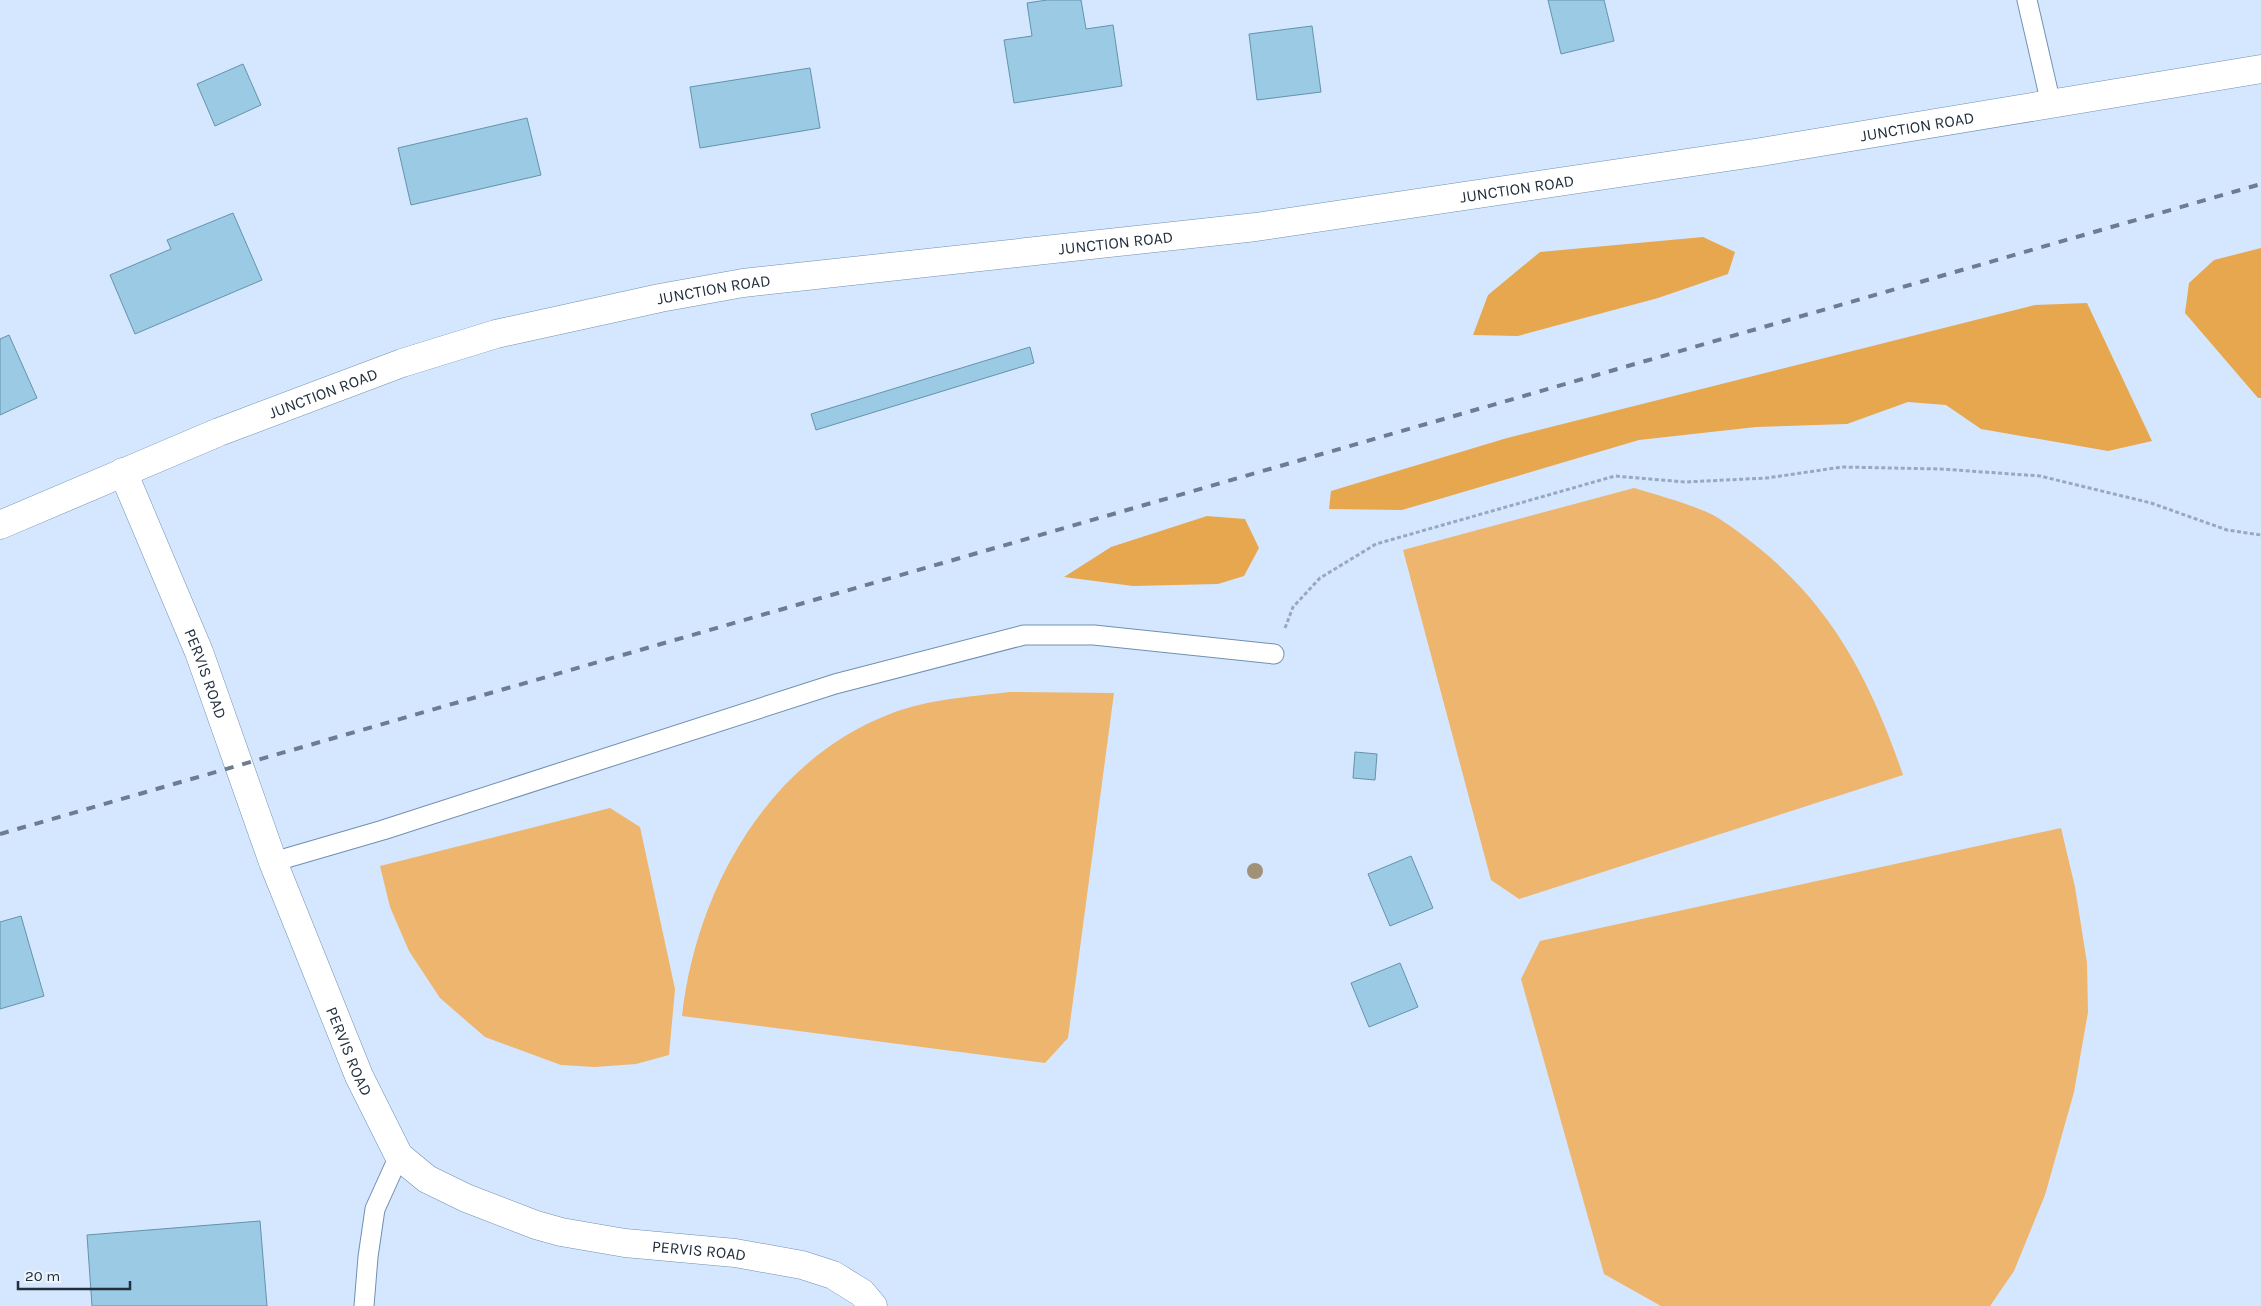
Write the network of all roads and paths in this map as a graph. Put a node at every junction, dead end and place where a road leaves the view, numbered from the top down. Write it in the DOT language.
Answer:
graph roads {
  1 [pos="2027,0"];
  2 [pos="2261,69"];
  3 [pos="2050,104"];
  4 [pos="123,472"];
  5 [pos="0,525"];
  6 [pos="2261,535"];
  7 [pos="1274,654"];
  8 [pos="273,862"];
  9 [pos="399,1156"];
  10 [pos="364,1306"];
  11 [pos="873,1306"];
  1 -- 3 [label="lane"];
  2 -- 3 [label="street, JUNCTION ROAD"];
  3 -- 4 [label="street, JUNCTION ROAD"];
  4 -- 5 [label="street, JUNCTION ROAD"];
  4 -- 8 [label="street, PERVIS ROAD"];
  6 -- 7 [label="path"];
  7 -- 8 [label="lane"];
  8 -- 9 [label="street, PERVIS ROAD"];
  9 -- 10 [label="lane"];
  9 -- 11 [label="street, PERVIS ROAD"];
}
